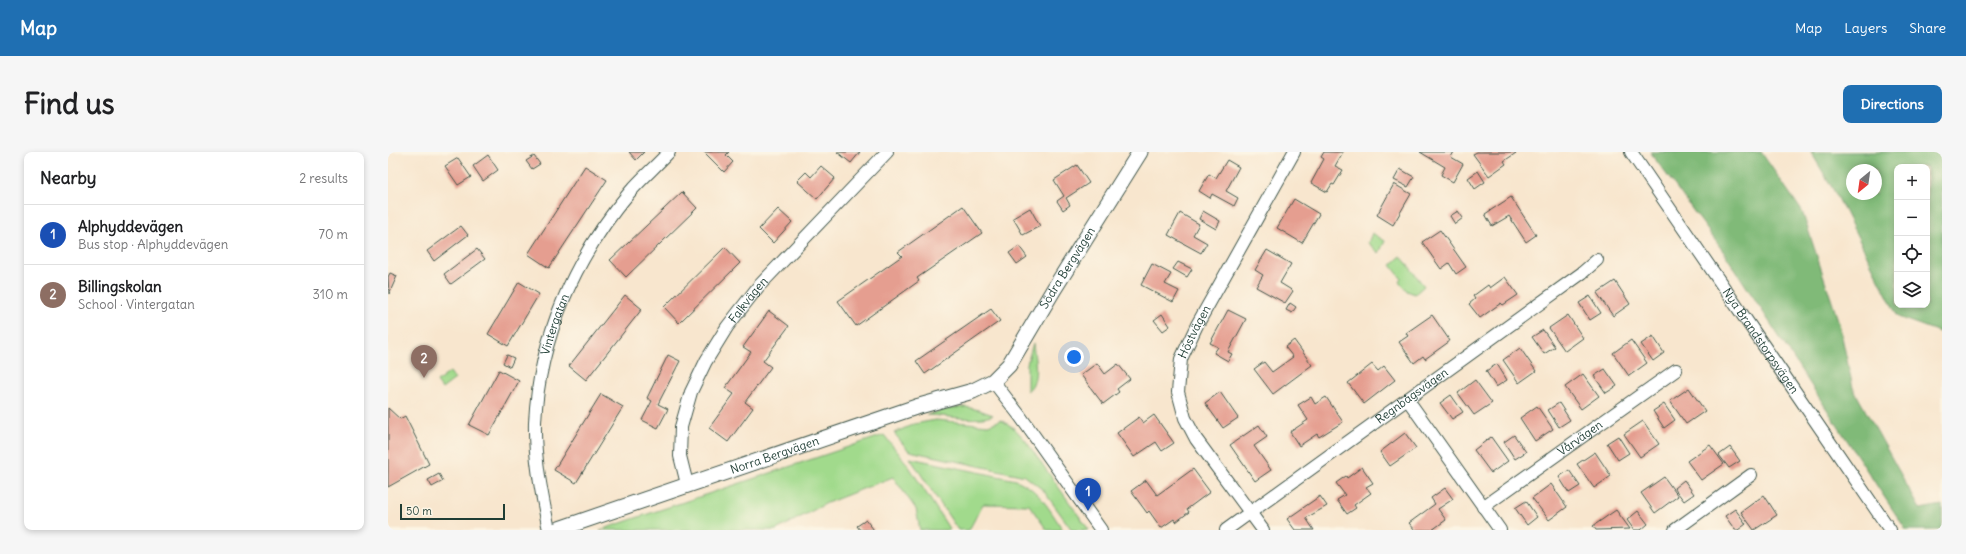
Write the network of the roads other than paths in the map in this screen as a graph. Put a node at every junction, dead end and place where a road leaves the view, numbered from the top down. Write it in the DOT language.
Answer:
graph roads {
  1 [pos="669,152"];
  2 [pos="887,152"];
  3 [pos="1140,152"];
  4 [pos="1294,152"];
  5 [pos="1631,152"];
  6 [pos="1597,260"];
  7 [pos="1676,370"];
  8 [pos="993,381"];
  9 [pos="1408,400"];
  10 [pos="1751,475"];
  11 [pos="687,484"];
  12 [pos="1483,507"];
  13 [pos="1250,512"];
  14 [pos="550,530"];
  15 [pos="556,530"];
  16 [pos="1101,530"];
  17 [pos="1226,530"];
  18 [pos="1262,530"];
  19 [pos="1500,530"];
  20 [pos="1675,530"];
  21 [pos="1890,530"];
  1 -- 14 [label="street, Vintergatan"];
  2 -- 11 [label="street, Falkvägen"];
  3 -- 8 [label="street, Södra Bergvägen"];
  4 -- 13 [label="street, Höstvägen"];
  5 -- 21 [label="street, Nya Brandstorpsvägen"];
  6 -- 9 [label="street, Regnbågsvägen"];
  7 -- 12 [label="street, Vårvägen"];
  8 -- 11 [label="street, Norra Bergvägen"];
  8 -- 16 [label="street"];
  9 -- 12 [label="street"];
  9 -- 13 [label="street, Regnbågsvägen"];
  10 -- 20 [label="street"];
  11 -- 15 [label="street, Norra Bergvägen"];
  12 -- 19 [label="street"];
  13 -- 17 [label="street, Regnbågsvägen"];
  13 -- 18 [label="street, Höstvägen"];
}
